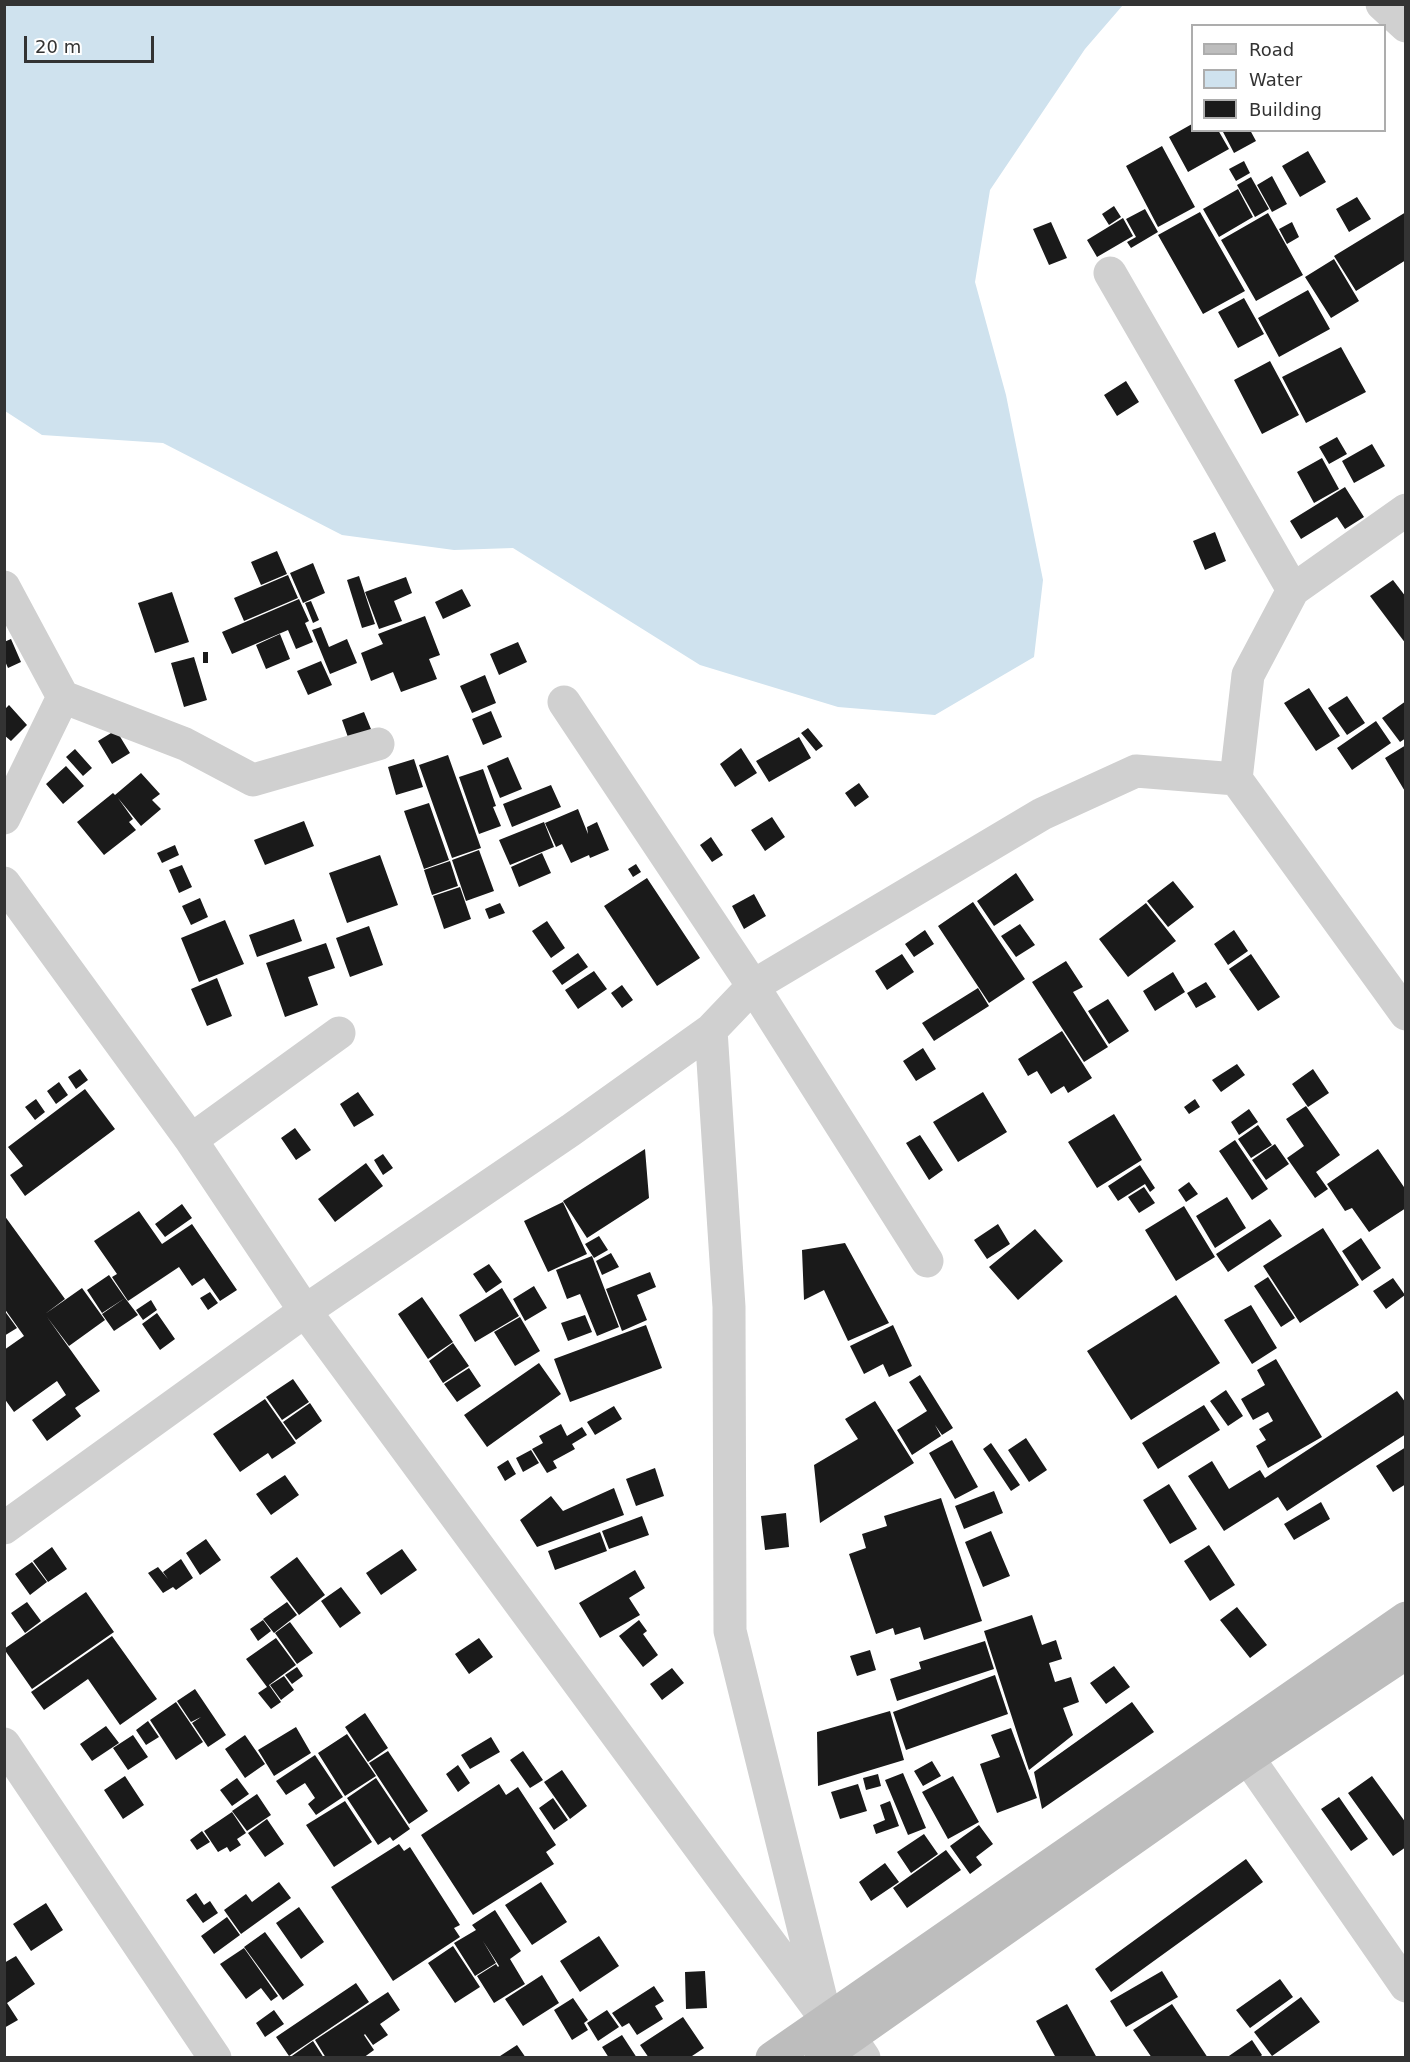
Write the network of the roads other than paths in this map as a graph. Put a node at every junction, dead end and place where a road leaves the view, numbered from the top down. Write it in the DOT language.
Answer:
graph roads {
  1 [pos="1382,4"];
  2 [pos="1406,26"];
  3 [pos="1110,273"];
  4 [pos="1406,510"];
  5 [pos="4,587"];
  6 [pos="1293,590"];
  7 [pos="63,698"];
  8 [pos="564,702"];
  9 [pos="378,744"];
  10 [pos="1236,779"];
  11 [pos="4,819"];
  12 [pos="4,883"];
  13 [pos="753,986"];
  14 [pos="1406,1014"];
  15 [pos="711,1030"];
  16 [pos="339,1033"];
  17 [pos="191,1140"];
  18 [pos="927,1261"];
  19 [pos="305,1311"];
  20 [pos="4,1528"];
  21 [pos="1406,1618"];
  22 [pos="1406,1653"];
  23 [pos="4,1744"];
  24 [pos="1248,1758"];
  25 [pos="1406,1986"];
  26 [pos="847,2038"];
  27 [pos="215,2058"];
  28 [pos="771,2058"];
  29 [pos="821,2058"];
  1 -- 2 [label="street"];
  3 -- 6 [label="street"];
  4 -- 6 [label="street"];
  5 -- 7 [label="street"];
  6 -- 10 [label="street"];
  7 -- 9 [label="street"];
  7 -- 11 [label="street"];
  8 -- 13 [label="street"];
  10 -- 13 [label="street"];
  10 -- 14 [label="street"];
  12 -- 17 [label="street"];
  13 -- 15 [label="street"];
  13 -- 18 [label="street"];
  15 -- 19 [label="street"];
  15 -- 26 [label="street"];
  16 -- 17 [label="street"];
  17 -- 19 [label="street"];
  19 -- 20 [label="street"];
  19 -- 26 [label="street"];
  21 -- 26 [label="street"];
  22 -- 24 [label="street"];
  23 -- 27 [label="street"];
  24 -- 25 [label="street"];
  24 -- 26 [label="street"];
  26 -- 28 [label="street"];
  26 -- 29 [label="street"];
}
